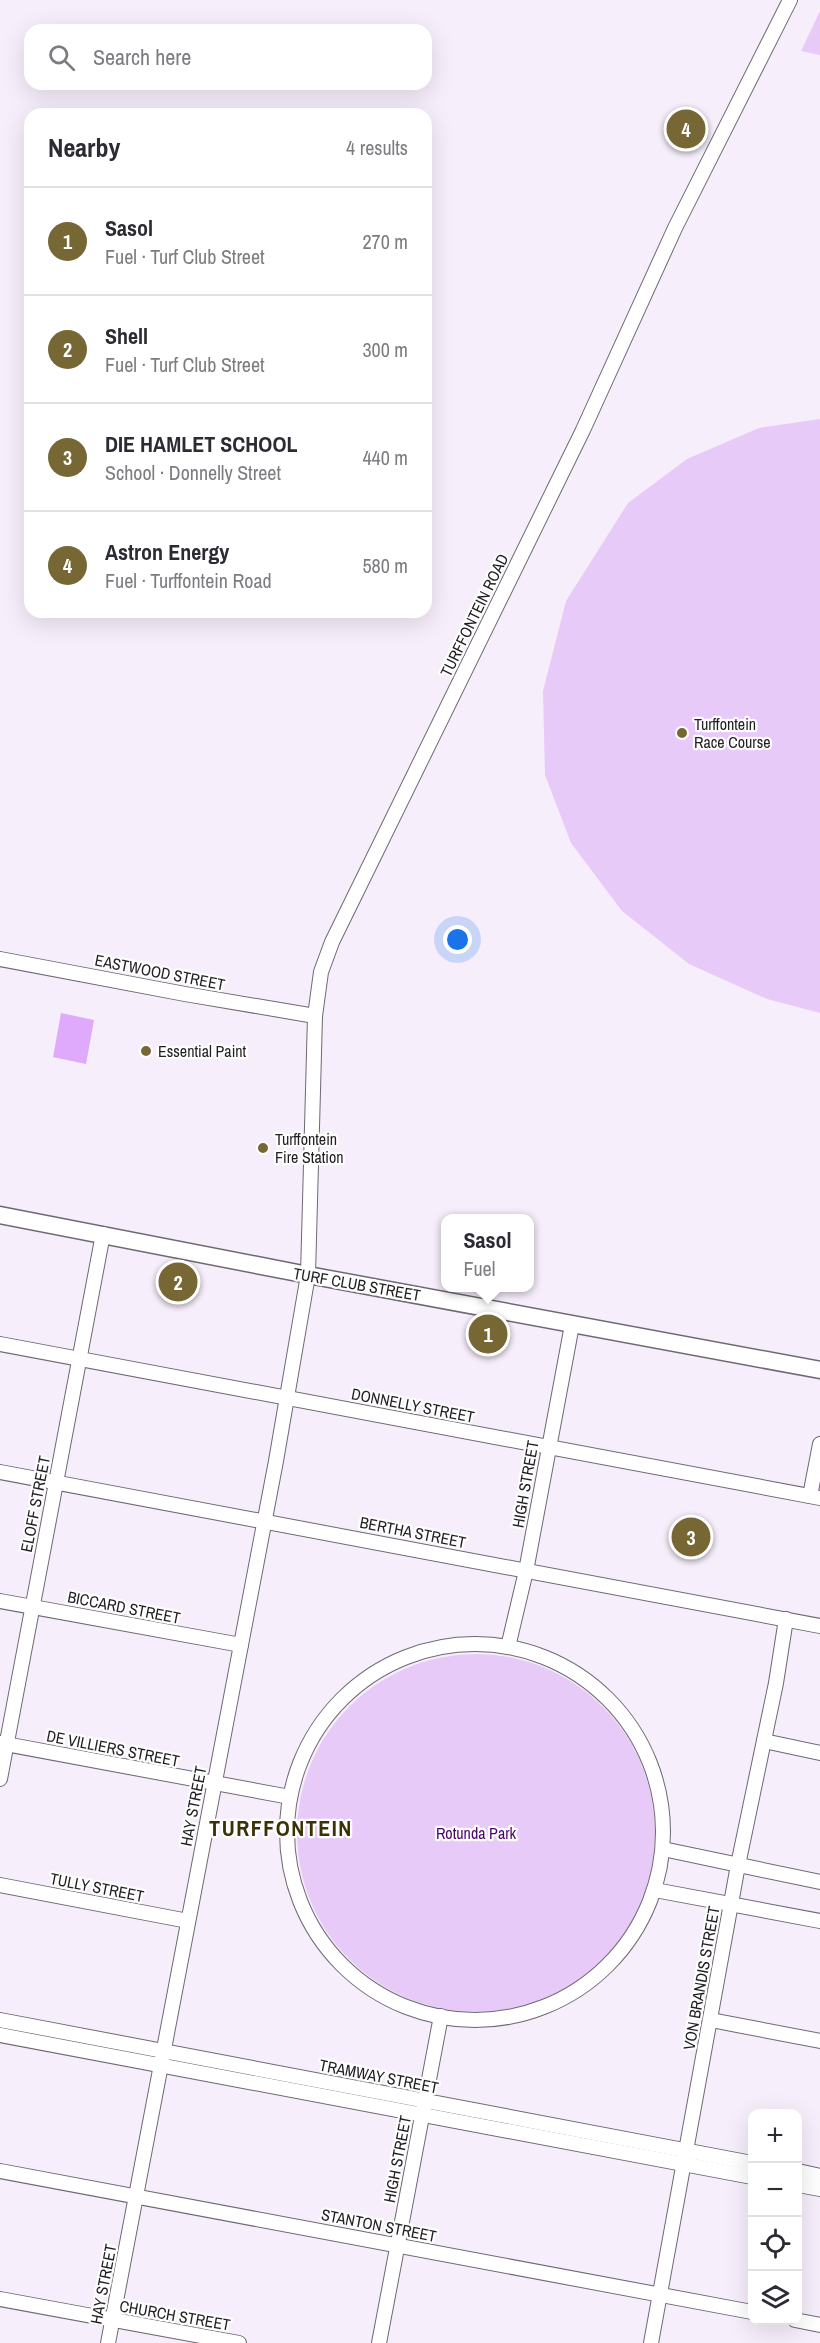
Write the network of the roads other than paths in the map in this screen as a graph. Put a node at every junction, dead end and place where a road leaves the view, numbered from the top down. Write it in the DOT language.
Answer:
graph roads {
  1 [pos="790,0"];
  2 [pos="0,959"];
  3 [pos="315,1016"];
  4 [pos="0,1215"];
  5 [pos="103,1234"];
  6 [pos="308,1275"];
  7 [pos="572,1325"];
  8 [pos="0,1344"];
  9 [pos="79,1359"];
  10 [pos="820,1370"];
  11 [pos="287,1398"];
  12 [pos="820,1444"];
  13 [pos="548,1447"];
  14 [pos="0,1472"];
  15 [pos="56,1482"];
  16 [pos="815,1497"];
  17 [pos="264,1522"];
  18 [pos="526,1570"];
  19 [pos="0,1601"];
  20 [pos="33,1606"];
  21 [pos="786,1619"];
  22 [pos="820,1626"];
  23 [pos="241,1646"];
  24 [pos="508,1647"];
  25 [pos="764,1741"];
  26 [pos="3,1744"];
  27 [pos="820,1754"];
  28 [pos="0,1779"];
  29 [pos="215,1784"];
  30 [pos="290,1797"];
  31 [pos="663,1849"];
  32 [pos="738,1865"];
  33 [pos="820,1882"];
  34 [pos="0,1886"];
  35 [pos="655,1890"];
  36 [pos="732,1905"];
  37 [pos="188,1921"];
  38 [pos="820,1922"];
  39 [pos="441,2016"];
  40 [pos="0,2020"];
  41 [pos="711,2020"];
  42 [pos="62,2031"];
  43 [pos="0,2035"];
  44 [pos="820,2041"];
  45 [pos="60,2046"];
  46 [pos="163,2051"];
  47 [pos="161,2065"];
  48 [pos="299,2084"];
  49 [pos="423,2108"];
  50 [pos="503,2123"];
  51 [pos="555,2126"];
  52 [pos="551,2139"];
  53 [pos="686,2150"];
  54 [pos="748,2162"];
  55 [pos="683,2165"];
  56 [pos="0,2170"];
  57 [pos="802,2172"];
  58 [pos="748,2176"];
  59 [pos="820,2176"];
  60 [pos="802,2186"];
  61 [pos="820,2189"];
  62 [pos="137,2196"];
  63 [pos="397,2246"];
  64 [pos="660,2295"];
  65 [pos="0,2299"];
  66 [pos="748,2311"];
  67 [pos="112,2320"];
  68 [pos="802,2321"];
  69 [pos="820,2325"];
  70 [pos="230,2342"];
  71 [pos="108,2343"];
  72 [pos="379,2343"];
  73 [pos="651,2343"];
  1 -- 3 [label="street, TURFFONTEIN ROAD"];
  2 -- 3 [label="street, EASTWOOD STREET"];
  3 -- 6 [label="street, TURFFONTEIN ROAD"];
  4 -- 5 [label="main road, TURF CLUB STREET"];
  5 -- 6 [label="main road, TURF CLUB STREET"];
  5 -- 9 [label="street, ELOFF STREET"];
  6 -- 7 [label="main road, TURF CLUB STREET"];
  6 -- 11 [label="street, HAY STREET"];
  7 -- 10 [label="main road, TURF CLUB STREET"];
  7 -- 13 [label="street, HIGH STREET"];
  8 -- 9 [label="street, DONNELLY STREET"];
  9 -- 11 [label="street, DONNELLY STREET"];
  9 -- 15 [label="street, ELOFF STREET"];
  11 -- 13 [label="street, DONNELLY STREET"];
  11 -- 17 [label="street, HAY STREET"];
  12 -- 16 [label="street"];
  13 -- 16 [label="street, DONNELLY STREET"];
  13 -- 18 [label="street, HIGH STREET"];
  14 -- 15 [label="street, BERTHA STREET"];
  15 -- 17 [label="street, BERTHA STREET"];
  15 -- 20 [label="street, ELOFF STREET"];
  17 -- 18 [label="street, BERTHA STREET"];
  17 -- 23 [label="street, HAY STREET"];
  18 -- 21 [label="street, BERTHA STREET"];
  18 -- 24 [label="street, HIGH STREET"];
  19 -- 20 [label="street, BICCARD STREET"];
  20 -- 23 [label="street, BICCARD STREET"];
  20 -- 26 [label="street, ELOFF STREET"];
  21 -- 22 [label="street, BERTHA STREET"];
  21 -- 25 [label="street, VON BRANDIS STREET"];
  23 -- 29 [label="street, HAY STREET"];
  24 -- 30 [label="street"];
  24 -- 31 [label="street"];
  25 -- 27 [label="street"];
  25 -- 32 [label="street, VON BRANDIS STREET"];
  26 -- 28 [label="street, ELOFF STREET"];
  26 -- 29 [label="street, DE VILLIERS STREET"];
  29 -- 30 [label="street, DE VILLIERS STREET"];
  29 -- 37 [label="street, HAY STREET"];
  30 -- 39 [label="street"];
  31 -- 32 [label="street"];
  31 -- 35 [label="street"];
  32 -- 33 [label="street"];
  32 -- 36 [label="street, VON BRANDIS STREET"];
  34 -- 37 [label="street, TULLY STREET"];
  35 -- 36 [label="street"];
  35 -- 39 [label="street"];
  36 -- 38 [label="street"];
  36 -- 41 [label="street, VON BRANDIS STREET"];
  37 -- 46 [label="street, HAY STREET"];
  39 -- 49 [label="street, HIGH STREET"];
  40 -- 42 [label="street, TRAMWAY STREET"];
  41 -- 44 [label="street"];
  41 -- 53 [label="street, VON BRANDIS STREET"];
  42 -- 45 [label="street"];
  42 -- 46 [label="street, TRAMWAY STREET"];
  43 -- 45 [label="street, TRAMWAY STREET"];
  45 -- 47 [label="street, TRAMWAY STREET"];
  46 -- 47 [label="street, HAY STREET"];
  46 -- 48 [label="street, TRAMWAY STREET"];
  47 -- 48 [label="street, TRAMWAY STREET"];
  47 -- 62 [label="street, HAY STREET"];
  48 -- 49 [label="street, TRAMWAY STREET"];
  49 -- 50 [label="street, TRAMWAY STREET"];
  49 -- 63 [label="street, HIGH STREET"];
  50 -- 51 [label="street, TRAMWAY STREET"];
  50 -- 52 [label="street, TRAMWAY STREET"];
  51 -- 52 [label="street"];
  51 -- 53 [label="street, TRAMWAY STREET"];
  52 -- 55 [label="street, TRAMWAY STREET"];
  53 -- 54 [label="street, TRAMWAY STREET"];
  53 -- 55 [label="street, VON BRANDIS STREET"];
  55 -- 58 [label="street, TRAMWAY STREET"];
  55 -- 64 [label="street, VON BRANDIS STREET"];
  56 -- 62 [label="street, STANTON STREET"];
  57 -- 59 [label="street"];
  60 -- 61 [label="street"];
  62 -- 63 [label="street, STANTON STREET"];
  62 -- 67 [label="street, HAY STREET"];
  63 -- 64 [label="street, STANTON STREET"];
  63 -- 72 [label="street, HIGH STREET"];
  64 -- 66 [label="street, STANTON STREET"];
  64 -- 73 [label="street, VON BRANDIS STREET"];
  65 -- 67 [label="street, CHURCH STREET"];
  67 -- 70 [label="street, CHURCH STREET"];
  67 -- 71 [label="street, HAY STREET"];
  68 -- 69 [label="street"];
}
